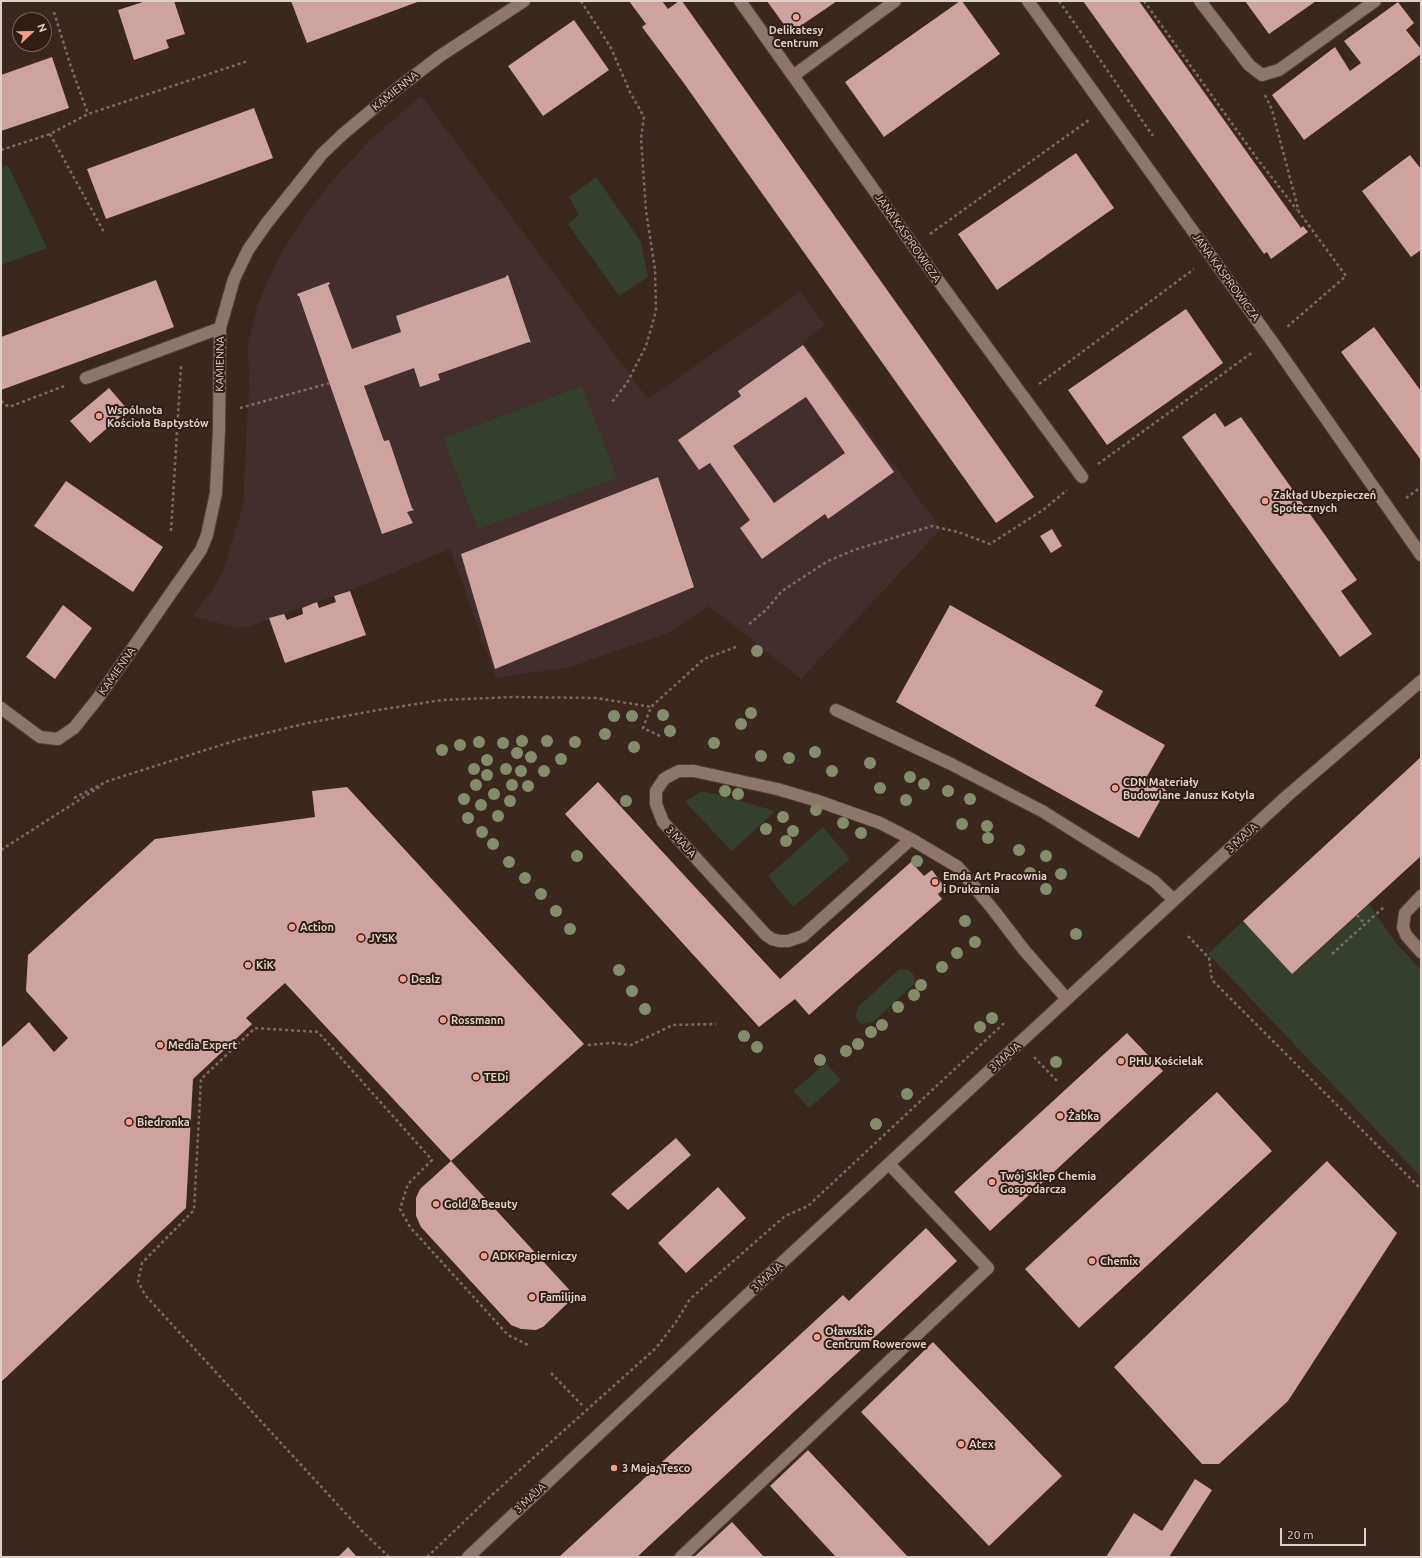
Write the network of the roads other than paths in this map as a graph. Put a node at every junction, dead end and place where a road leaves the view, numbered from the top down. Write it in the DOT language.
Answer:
graph roads {
  1 [pos="524,1"];
  2 [pos="740,1"];
  3 [pos="895,1"];
  4 [pos="1028,1"];
  5 [pos="1200,1"];
  6 [pos="1375,1"];
  7 [pos="793,76"];
  8 [pos="220,328"];
  9 [pos="86,378"];
  10 [pos="1082,477"];
  11 [pos="1421,555"];
  12 [pos="1421,681"];
  13 [pos="1,708"];
  14 [pos="836,710"];
  15 [pos="911,839"];
  16 [pos="1421,896"];
  17 [pos="1174,900"];
  18 [pos="1421,952"];
  19 [pos="1067,999"];
  20 [pos="889,1164"];
  21 [pos="468,1557"];
  22 [pos="681,1557"];
  1 -- 8 [label="street, KAMIENNA"];
  2 -- 7 [label="street, JANA KASPROWICZA"];
  3 -- 7 [label="street"];
  4 -- 11 [label="street, JANA KASPROWICZA"];
  5 -- 6 [label="street"];
  7 -- 10 [label="street, JANA KASPROWICZA"];
  8 -- 9 [label="street"];
  8 -- 13 [label="street, KAMIENNA"];
  12 -- 17 [label="street, 3 MAJA"];
  14 -- 17 [label="street"];
  15 -- 15 [label="street, 3 MAJA"];
  15 -- 19 [label="street, 3 MAJA"];
  16 -- 18 [label="street"];
  17 -- 19 [label="street, 3 MAJA"];
  19 -- 20 [label="street, 3 MAJA"];
  20 -- 21 [label="street, 3 MAJA"];
  20 -- 22 [label="street"];
}
